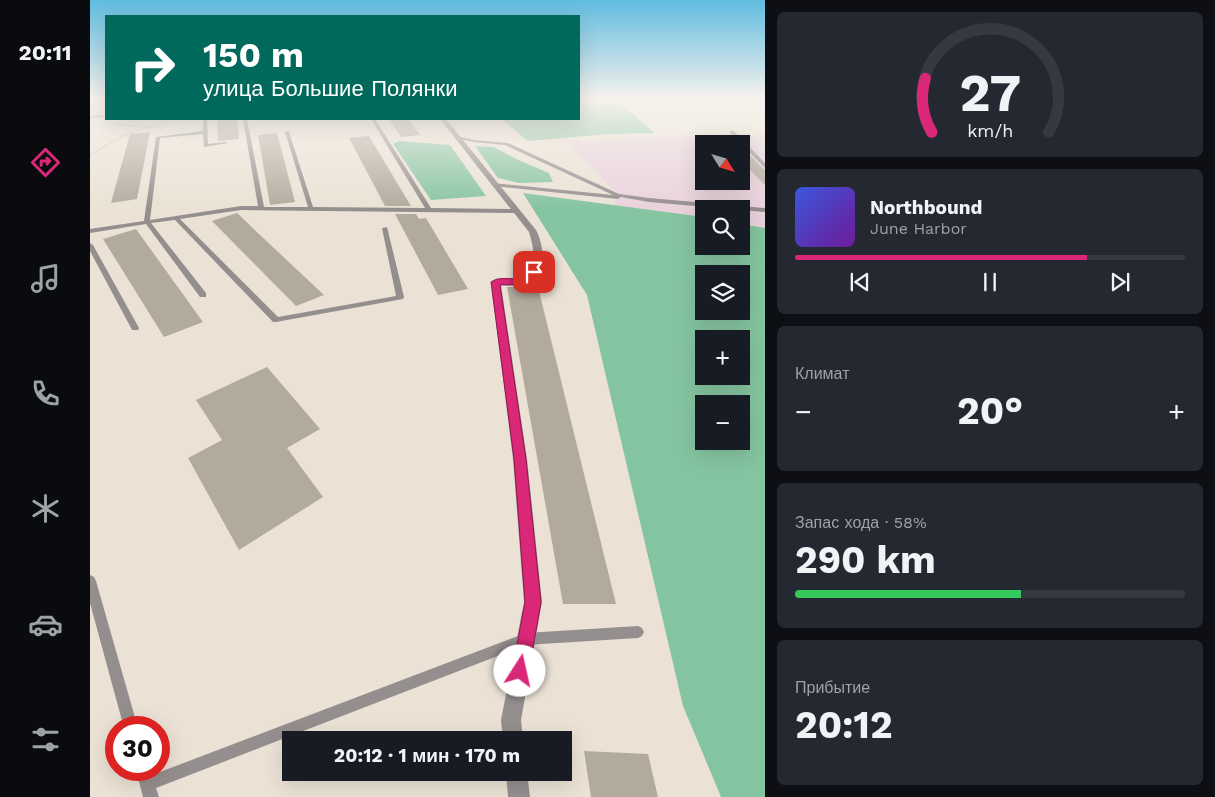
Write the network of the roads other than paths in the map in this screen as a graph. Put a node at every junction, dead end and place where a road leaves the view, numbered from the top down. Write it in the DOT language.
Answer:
graph roads {
  1 [pos="180,135"];
  2 [pos="205,135"];
  3 [pos="248,135"];
  4 [pos="288,135"];
  5 [pos="383,135"];
  6 [pos="735,135"];
  7 [pos="456,137"];
  8 [pos="226,143"];
  9 [pos="765,166"];
  10 [pos="494,184"];
  11 [pos="649,200"];
  12 [pos="262,208"];
  13 [pos="311,209"];
  14 [pos="430,210"];
  15 [pos="765,210"];
  16 [pos="516,211"];
  17 [pos="176,218"];
  18 [pos="148,222"];
  19 [pos="384,228"];
  20 [pos="90,231"];
  21 [pos="90,245"];
  22 [pos="203,295"];
  23 [pos="135,328"];
  24 [pos="90,581"];
  25 [pos="638,632"];
  26 [pos="526,639"];
  27 [pos="128,716"];
  28 [pos="512,731"];
  29 [pos="517,781"];
  30 [pos="147,784"];
  31 [pos="519,797"];
  1 -- 18 [label="lane"];
  2 -- 8 [label="lane"];
  3 -- 12 [label="lane"];
  4 -- 13 [label="lane"];
  5 -- 14 [label="lane"];
  6 -- 9 [label="lane"];
  7 -- 10 [label="street"];
  7 -- 11 [label="lane"];
  10 -- 11 [label="lane"];
  10 -- 16 [label="street"];
  11 -- 15 [label="lane"];
  12 -- 13 [label="lane"];
  12 -- 17 [label="lane"];
  13 -- 14 [label="lane"];
  14 -- 16 [label="lane"];
  16 -- 26 [label="street"];
  17 -- 18 [label="lane"];
  17 -- 19 [label="lane"];
  18 -- 20 [label="lane"];
  18 -- 22 [label="lane"];
  21 -- 23 [label="lane"];
  24 -- 27 [label="lane"];
  25 -- 26 [label="lane"];
  26 -- 28 [label="street"];
  26 -- 30 [label="lane"];
  29 -- 31 [label="street"];
}
